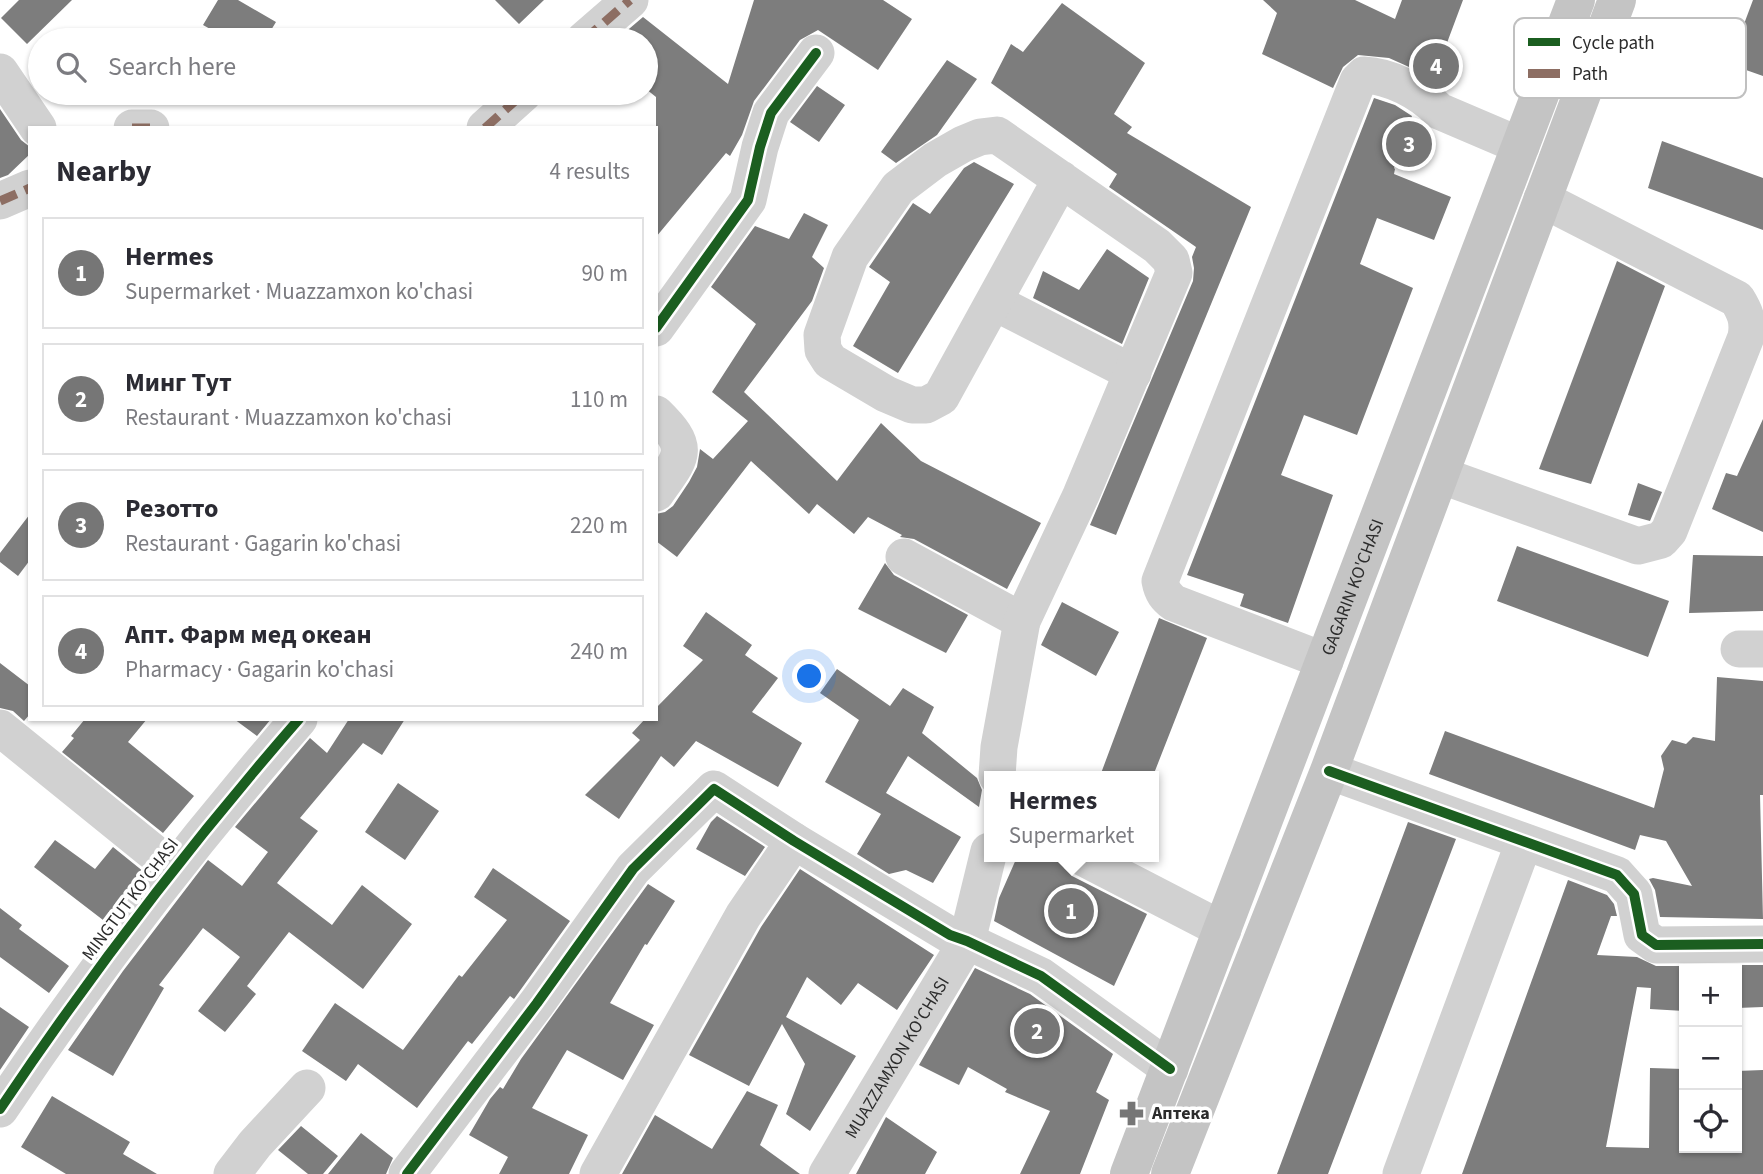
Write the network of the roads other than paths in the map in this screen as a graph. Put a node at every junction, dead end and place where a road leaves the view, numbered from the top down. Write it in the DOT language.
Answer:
graph roads {
  1 [pos="630,0"];
  2 [pos="1576,0"];
  3 [pos="1617,0"];
  4 [pos="1569,18"];
  5 [pos="1610,18"];
  6 [pos="598,28"];
  7 [pos="816,53"];
  8 [pos="0,72"];
  9 [pos="1539,98"];
  10 [pos="1580,98"];
  11 [pos="511,105"];
  12 [pos="37,126"];
  13 [pos="487,126"];
  14 [pos="1521,146"];
  15 [pos="1061,179"];
  16 [pos="28,189"];
  17 [pos="1542,200"];
  18 [pos="0,201"];
  19 [pos="994,302"];
  20 [pos="658,325"];
  21 [pos="1133,373"];
  22 [pos="658,416"];
  23 [pos="1440,475"];
  24 [pos="658,490"];
  25 [pos="904,557"];
  26 [pos="1022,621"];
  27 [pos="1325,661"];
  28 [pos="297,721"];
  29 [pos="0,728"];
  30 [pos="998,771"];
  31 [pos="1329,771"];
  32 [pos="794,841"];
  33 [pos="1524,842"];
  34 [pos="986,862"];
  35 [pos="1092,862"];
  36 [pos="174,869"];
  37 [pos="1223,930"];
  38 [pos="968,941"];
  39 [pos="1763,944"];
  40 [pos="1170,1069"];
  41 [pos="307,1088"];
  42 [pos="0,1109"];
  43 [pos="232,1174"];
  44 [pos="407,1174"];
  45 [pos="598,1174"];
  46 [pos="827,1174"];
  47 [pos="1129,1174"];
  48 [pos="1170,1174"];
  49 [pos="1401,1174"];
  1 -- 6 [label="street"];
  2 -- 4 [label="main road, GAGARIN KO'CHASI"];
  3 -- 5 [label="main road"];
  7 -- 20 [label="street"];
  8 -- 12 [label="street"];
  9 -- 14 [label="main road, GAGARIN KO'CHASI"];
  10 -- 17 [label="main road"];
  11 -- 13 [label="street"];
  14 -- 27 [label="main road, GAGARIN KO'CHASI"];
  14 -- 27 [label="street"];
  15 -- 19 [label="street"];
  15 -- 19 [label="street"];
  15 -- 21 [label="street"];
  16 -- 18 [label="street"];
  17 -- 23 [label="main road"];
  17 -- 23 [label="street"];
  19 -- 21 [label="street"];
  21 -- 26 [label="street"];
  22 -- 24 [label="street"];
  23 -- 31 [label="main road"];
  25 -- 26 [label="street"];
  26 -- 30 [label="street"];
  27 -- 37 [label="main road, GAGARIN KO'CHASI"];
  28 -- 36 [label="street, MINGTUT KO'CHASI"];
  29 -- 36 [label="street"];
  31 -- 33 [label="street"];
  31 -- 48 [label="main road"];
  32 -- 38 [label="street"];
  32 -- 44 [label="street"];
  32 -- 45 [label="street"];
  33 -- 39 [label="street"];
  33 -- 49 [label="street"];
  34 -- 38 [label="street, MUAZZAMXON KO'CHASI"];
  35 -- 37 [label="street"];
  36 -- 42 [label="street, MINGTUT KO'CHASI"];
  37 -- 40 [label="main road, GAGARIN KO'CHASI"];
  38 -- 40 [label="street"];
  38 -- 46 [label="street, MUAZZAMXON KO'CHASI"];
  40 -- 47 [label="main road, GAGARIN KO'CHASI"];
  41 -- 43 [label="street"];
}
